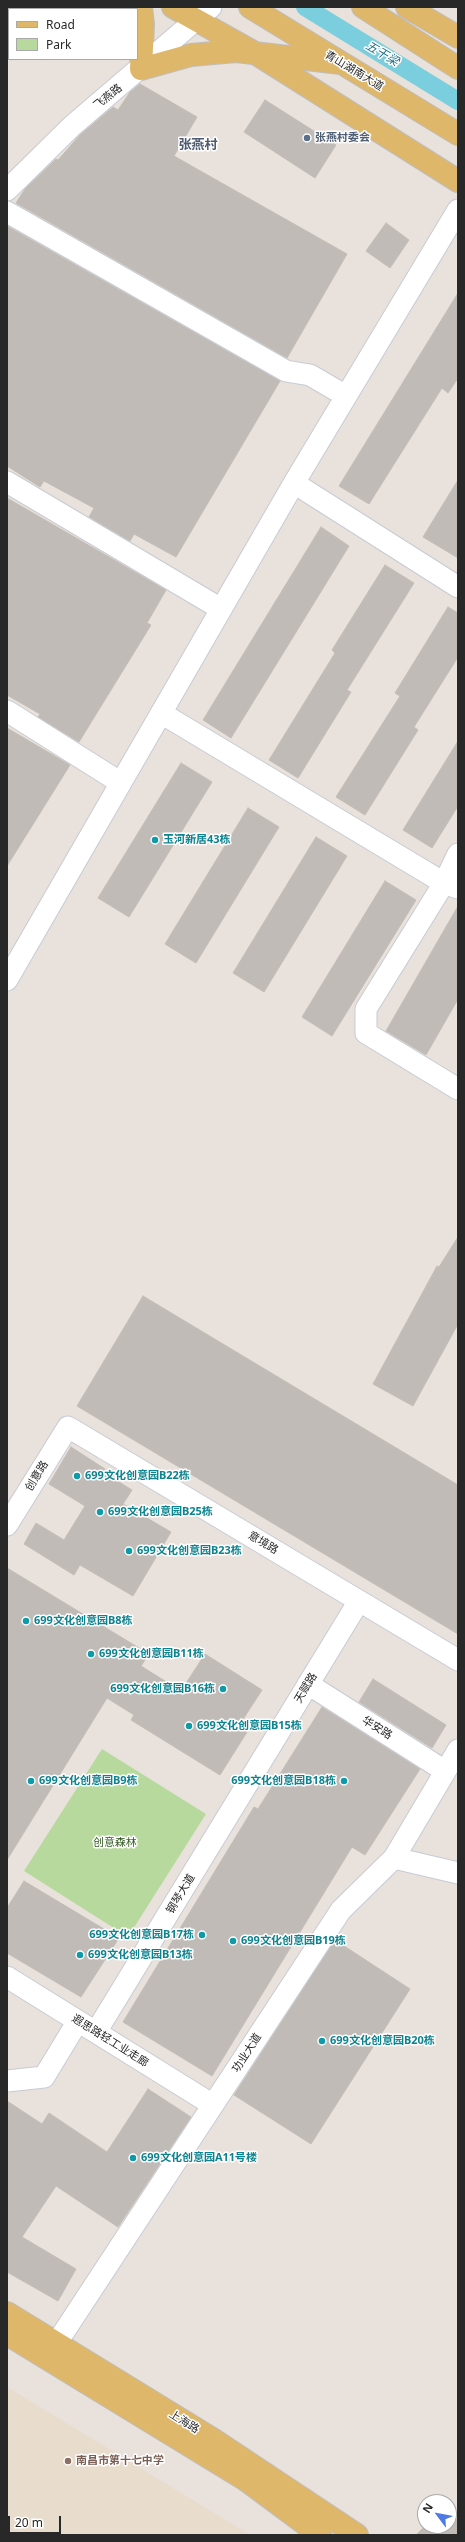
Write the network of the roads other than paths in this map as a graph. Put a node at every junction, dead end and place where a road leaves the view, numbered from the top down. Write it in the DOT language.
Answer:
graph roads {
  1 [pos="142,7"];
  2 [pos="173,7"];
  3 [pos="250,7"];
  4 [pos="363,7"];
  5 [pos="407,7"];
  6 [pos="204,13"];
  7 [pos="458,37"];
  8 [pos="255,53"];
  9 [pos="341,63"];
  10 [pos="458,68"];
  11 [pos="141,69"];
  12 [pos="458,134"];
  13 [pos="458,181"];
  14 [pos="7,190"];
  15 [pos="458,210"];
  16 [pos="7,212"];
  17 [pos="346,396"];
  18 [pos="7,482"];
  19 [pos="294,483"];
  20 [pos="458,587"];
  21 [pos="221,609"];
  22 [pos="7,711"];
  23 [pos="161,713"];
  24 [pos="121,783"];
  25 [pos="458,854"];
  26 [pos="451,886"];
  27 [pos="7,980"];
  28 [pos="458,1089"];
  29 [pos="68,1428"];
  30 [pos="7,1525"];
  31 [pos="359,1601"];
  32 [pos="458,1660"];
  33 [pos="308,1684"];
  34 [pos="458,1750"];
  35 [pos="446,1771"];
  36 [pos="240,1796"];
  37 [pos="394,1858"];
  38 [pos="458,1873"];
  39 [pos="7,1977"];
  40 [pos="78,2020"];
  41 [pos="96,2032"];
  42 [pos="7,2081"];
  43 [pos="213,2105"];
  44 [pos="7,2313"];
  45 [pos="7,2334"];
  46 [pos="56,2344"];
  47 [pos="320,2535"];
  48 [pos="357,2535"];
  1 -- 11 [label="main road"];
  2 -- 6 [label="main road"];
  3 -- 9 [label="main road, 青山湖南大道"];
  4 -- 10 [label="main road"];
  5 -- 7 [label="main road"];
  6 -- 8 [label="main road"];
  6 -- 11 [label="street, 飞燕路"];
  8 -- 9 [label="main road"];
  8 -- 11 [label="main road"];
  8 -- 13 [label="main road"];
  9 -- 12 [label="main road, 青山湖南大道"];
  11 -- 14 [label="street, 飞燕路"];
  15 -- 17 [label="street"];
  16 -- 17 [label="street"];
  17 -- 19 [label="street"];
  18 -- 21 [label="street"];
  19 -- 20 [label="street"];
  19 -- 21 [label="street"];
  21 -- 23 [label="street"];
  22 -- 24 [label="street"];
  23 -- 24 [label="street"];
  23 -- 26 [label="street"];
  24 -- 27 [label="street"];
  25 -- 26 [label="street"];
  26 -- 28 [label="street"];
  29 -- 30 [label="street, 创意路"];
  29 -- 31 [label="street, 意境路"];
  31 -- 32 [label="street, 意境路"];
  31 -- 33 [label="street, 天赋路"];
  33 -- 35 [label="street, 华安路"];
  33 -- 36 [label="street, 天赋路"];
  34 -- 35 [label="street, 功业大道"];
  35 -- 37 [label="street, 功业大道"];
  36 -- 41 [label="street, 钢琴大道"];
  37 -- 38 [label="street"];
  37 -- 43 [label="street, 功业大道"];
  39 -- 40 [label="street, 遐思路轻工业走廊"];
  40 -- 41 [label="street, 遐思路轻工业走廊"];
  40 -- 42 [label="street"];
  41 -- 43 [label="street, 遐思路轻工业走廊"];
  43 -- 46 [label="street, 功业大道"];
  44 -- 46 [label="main road, 上海路"];
  45 -- 47 [label="main road, 上海路"];
  46 -- 48 [label="main road, 上海路"];
}
